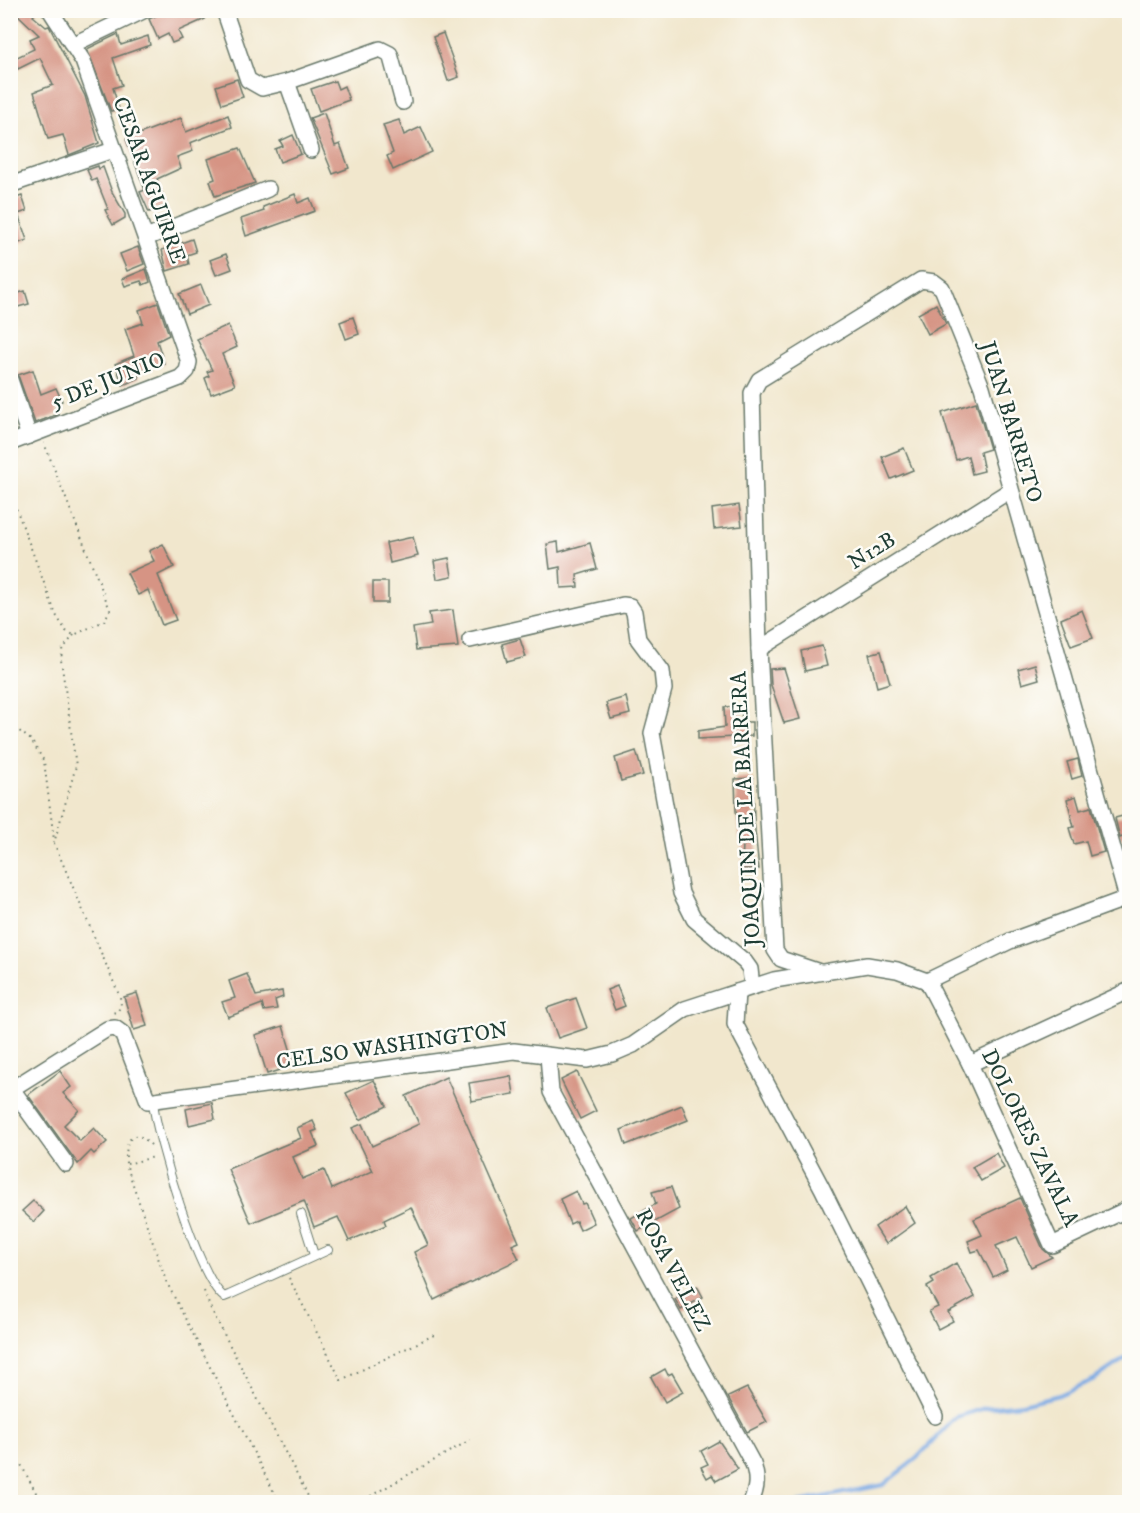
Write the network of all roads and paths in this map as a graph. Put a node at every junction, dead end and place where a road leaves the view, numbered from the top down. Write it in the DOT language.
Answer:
graph roads {
  1 [pos="50,10"];
  2 [pos="145,10"];
  3 [pos="224,10"];
  4 [pos="72,45"];
  5 [pos="287,82"];
  6 [pos="403,102"];
  7 [pos="113,150"];
  8 [pos="311,150"];
  9 [pos="10,185"];
  10 [pos="268,189"];
  11 [pos="146,238"];
  12 [pos="187,371"];
  13 [pos="10,380"];
  14 [pos="34,434"];
  15 [pos="10,443"];
  16 [pos="1009,491"];
  17 [pos="10,492"];
  18 [pos="74,634"];
  19 [pos="470,640"];
  20 [pos="759,649"];
  21 [pos="10,724"];
  22 [pos="54,843"];
  23 [pos="1128,897"];
  24 [pos="820,972"];
  25 [pos="927,981"];
  26 [pos="752,987"];
  27 [pos="1130,990"];
  28 [pos="737,992"];
  29 [pos="108,1015"];
  30 [pos="548,1056"];
  31 [pos="970,1065"];
  32 [pos="11,1089"];
  33 [pos="153,1101"];
  34 [pos="153,1147"];
  35 [pos="156,1156"];
  36 [pos="66,1164"];
  37 [pos="126,1164"];
  38 [pos="1130,1208"];
  39 [pos="301,1214"];
  40 [pos="328,1250"];
  41 [pos="314,1255"];
  42 [pos="285,1269"];
  43 [pos="202,1285"];
  44 [pos="434,1335"];
  45 [pos="935,1416"];
  46 [pos="470,1440"];
  47 [pos="10,1444"];
  48 [pos="41,1503"];
  49 [pos="279,1503"];
  50 [pos="311,1503"];
  51 [pos="360,1503"];
  52 [pos="751,1503"];
  1 -- 4 [label="street, CESAR AGUIRRE"];
  2 -- 4 [label="street"];
  3 -- 5 [label="street"];
  4 -- 7 [label="street, CESAR AGUIRRE"];
  5 -- 6 [label="street"];
  5 -- 8 [label="street"];
  7 -- 9 [label="street"];
  7 -- 11 [label="street, CESAR AGUIRRE"];
  10 -- 11 [label="street"];
  11 -- 12 [label="street, CESAR AGUIRRE"];
  12 -- 14 [label="street, 5 DE JUNIO"];
  13 -- 14 [label="street"];
  14 -- 15 [label="street, 5 DE JUNIO"];
  14 -- 18 [label="path"];
  16 -- 20 [label="street, N12B"];
  16 -- 20 [label="street, JUAN BARRETO"];
  16 -- 23 [label="street, JUAN BARRETO"];
  17 -- 18 [label="path"];
  18 -- 22 [label="path"];
  19 -- 26 [label="street"];
  20 -- 24 [label="street, JOAQUIN DE LA BARRERA"];
  21 -- 22 [label="path"];
  22 -- 29 [label="path"];
  23 -- 25 [label="street"];
  24 -- 25 [label="street, CELSO WASHINGTON"];
  24 -- 26 [label="street, CELSO WASHINGTON"];
  25 -- 31 [label="street, DOLORES ZAVALA"];
  26 -- 28 [label="street, CELSO WASHINGTON"];
  27 -- 31 [label="street"];
  28 -- 30 [label="street, CELSO WASHINGTON"];
  28 -- 45 [label="street"];
  30 -- 33 [label="street, CELSO WASHINGTON"];
  30 -- 52 [label="street, ROSA VELEZ"];
  31 -- 38 [label="street, DOLORES ZAVALA"];
  32 -- 33 [label="street"];
  32 -- 36 [label="street"];
  33 -- 42 [label="lane"];
  34 -- 37 [label="path"];
  35 -- 37 [label="path"];
  37 -- 49 [label="path"];
  39 -- 41 [label="lane"];
  40 -- 41 [label="lane"];
  41 -- 42 [label="lane"];
  42 -- 44 [label="path"];
  43 -- 50 [label="path"];
  46 -- 51 [label="path"];
  47 -- 48 [label="path"];
}
